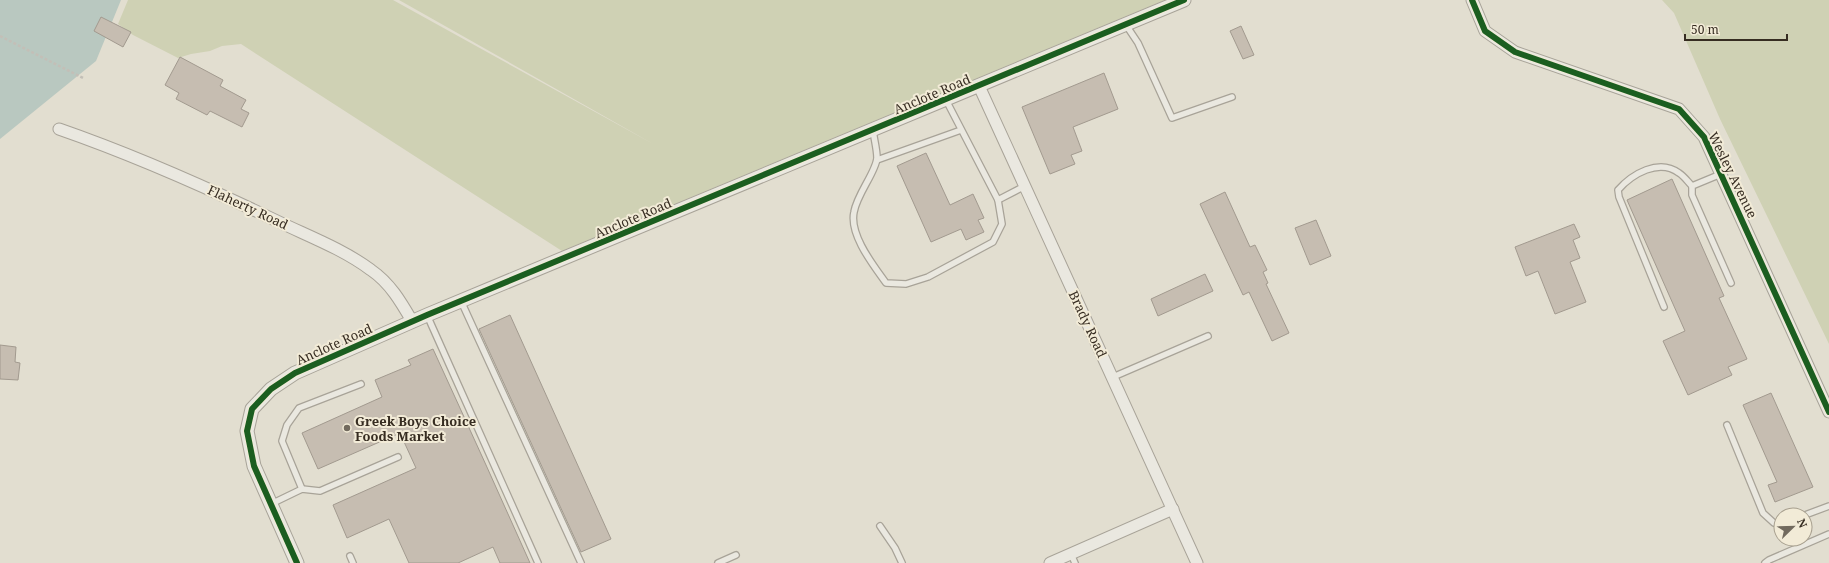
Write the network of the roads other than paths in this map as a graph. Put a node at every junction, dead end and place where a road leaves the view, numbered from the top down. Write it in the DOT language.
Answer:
graph roads {
  1 [pos="1184,0"];
  2 [pos="1472,0"];
  3 [pos="1126,24"];
  4 [pos="979,86"];
  5 [pos="1232,97"];
  6 [pos="946,100"];
  7 [pos="59,129"];
  8 [pos="872,130"];
  9 [pos="961,130"];
  10 [pos="877,160"];
  11 [pos="1721,174"];
  12 [pos="1025,186"];
  13 [pos="1692,186"];
  14 [pos="998,200"];
  15 [pos="1731,283"];
  16 [pos="461,301"];
  17 [pos="1664,307"];
  18 [pos="426,315"];
  19 [pos="412,321"];
  20 [pos="1208,336"];
  21 [pos="1113,377"];
  22 [pos="361,384"];
  23 [pos="1829,412"];
  24 [pos="1727,425"];
  25 [pos="398,457"];
  26 [pos="302,488"];
  27 [pos="271,504"];
  28 [pos="1829,506"];
  29 [pos="1173,509"];
  30 [pos="1813,512"];
  31 [pos="1773,522"];
  32 [pos="880,526"];
  33 [pos="1829,534"];
  34 [pos="736,555"];
  35 [pos="350,556"];
  36 [pos="1073,558"];
  37 [pos="297,563"];
  38 [pos="353,563"];
  39 [pos="538,563"];
  40 [pos="581,563"];
  41 [pos="718,563"];
  42 [pos="902,563"];
  43 [pos="1050,563"];
  44 [pos="1198,563"];
  45 [pos="1765,563"];
  1 -- 3 [label="street, Anclote Road"];
  2 -- 11 [label="street, Wesley Avenue"];
  3 -- 4 [label="street, Anclote Road"];
  3 -- 5 [label="lane"];
  4 -- 6 [label="street, Anclote Road"];
  4 -- 12 [label="street, Brady Road"];
  6 -- 8 [label="street, Anclote Road"];
  6 -- 9 [label="lane"];
  7 -- 19 [label="street, Flaherty Road"];
  8 -- 10 [label="lane"];
  8 -- 16 [label="street, Anclote Road"];
  9 -- 10 [label="lane"];
  9 -- 14 [label="lane"];
  10 -- 14 [label="lane"];
  11 -- 13 [label="lane"];
  11 -- 23 [label="street, Wesley Avenue"];
  12 -- 14 [label="lane"];
  12 -- 21 [label="street, Brady Road"];
  13 -- 15 [label="lane"];
  13 -- 17 [label="lane"];
  16 -- 18 [label="street, Anclote Road"];
  16 -- 40 [label="lane"];
  18 -- 19 [label="street, Anclote Road"];
  18 -- 39 [label="lane"];
  19 -- 27 [label="street, Anclote Road"];
  20 -- 21 [label="lane"];
  21 -- 29 [label="street, Brady Road"];
  22 -- 26 [label="lane"];
  24 -- 31 [label="lane"];
  25 -- 26 [label="lane"];
  26 -- 27 [label="lane"];
  27 -- 37 [label="street, Anclote Road"];
  28 -- 30 [label="lane"];
  29 -- 36 [label="street"];
  29 -- 44 [label="street, Brady Road"];
  32 -- 42 [label="lane"];
  33 -- 45 [label="lane"];
  34 -- 41 [label="lane"];
  35 -- 38 [label="lane"];
  36 -- 43 [label="street"];
}
